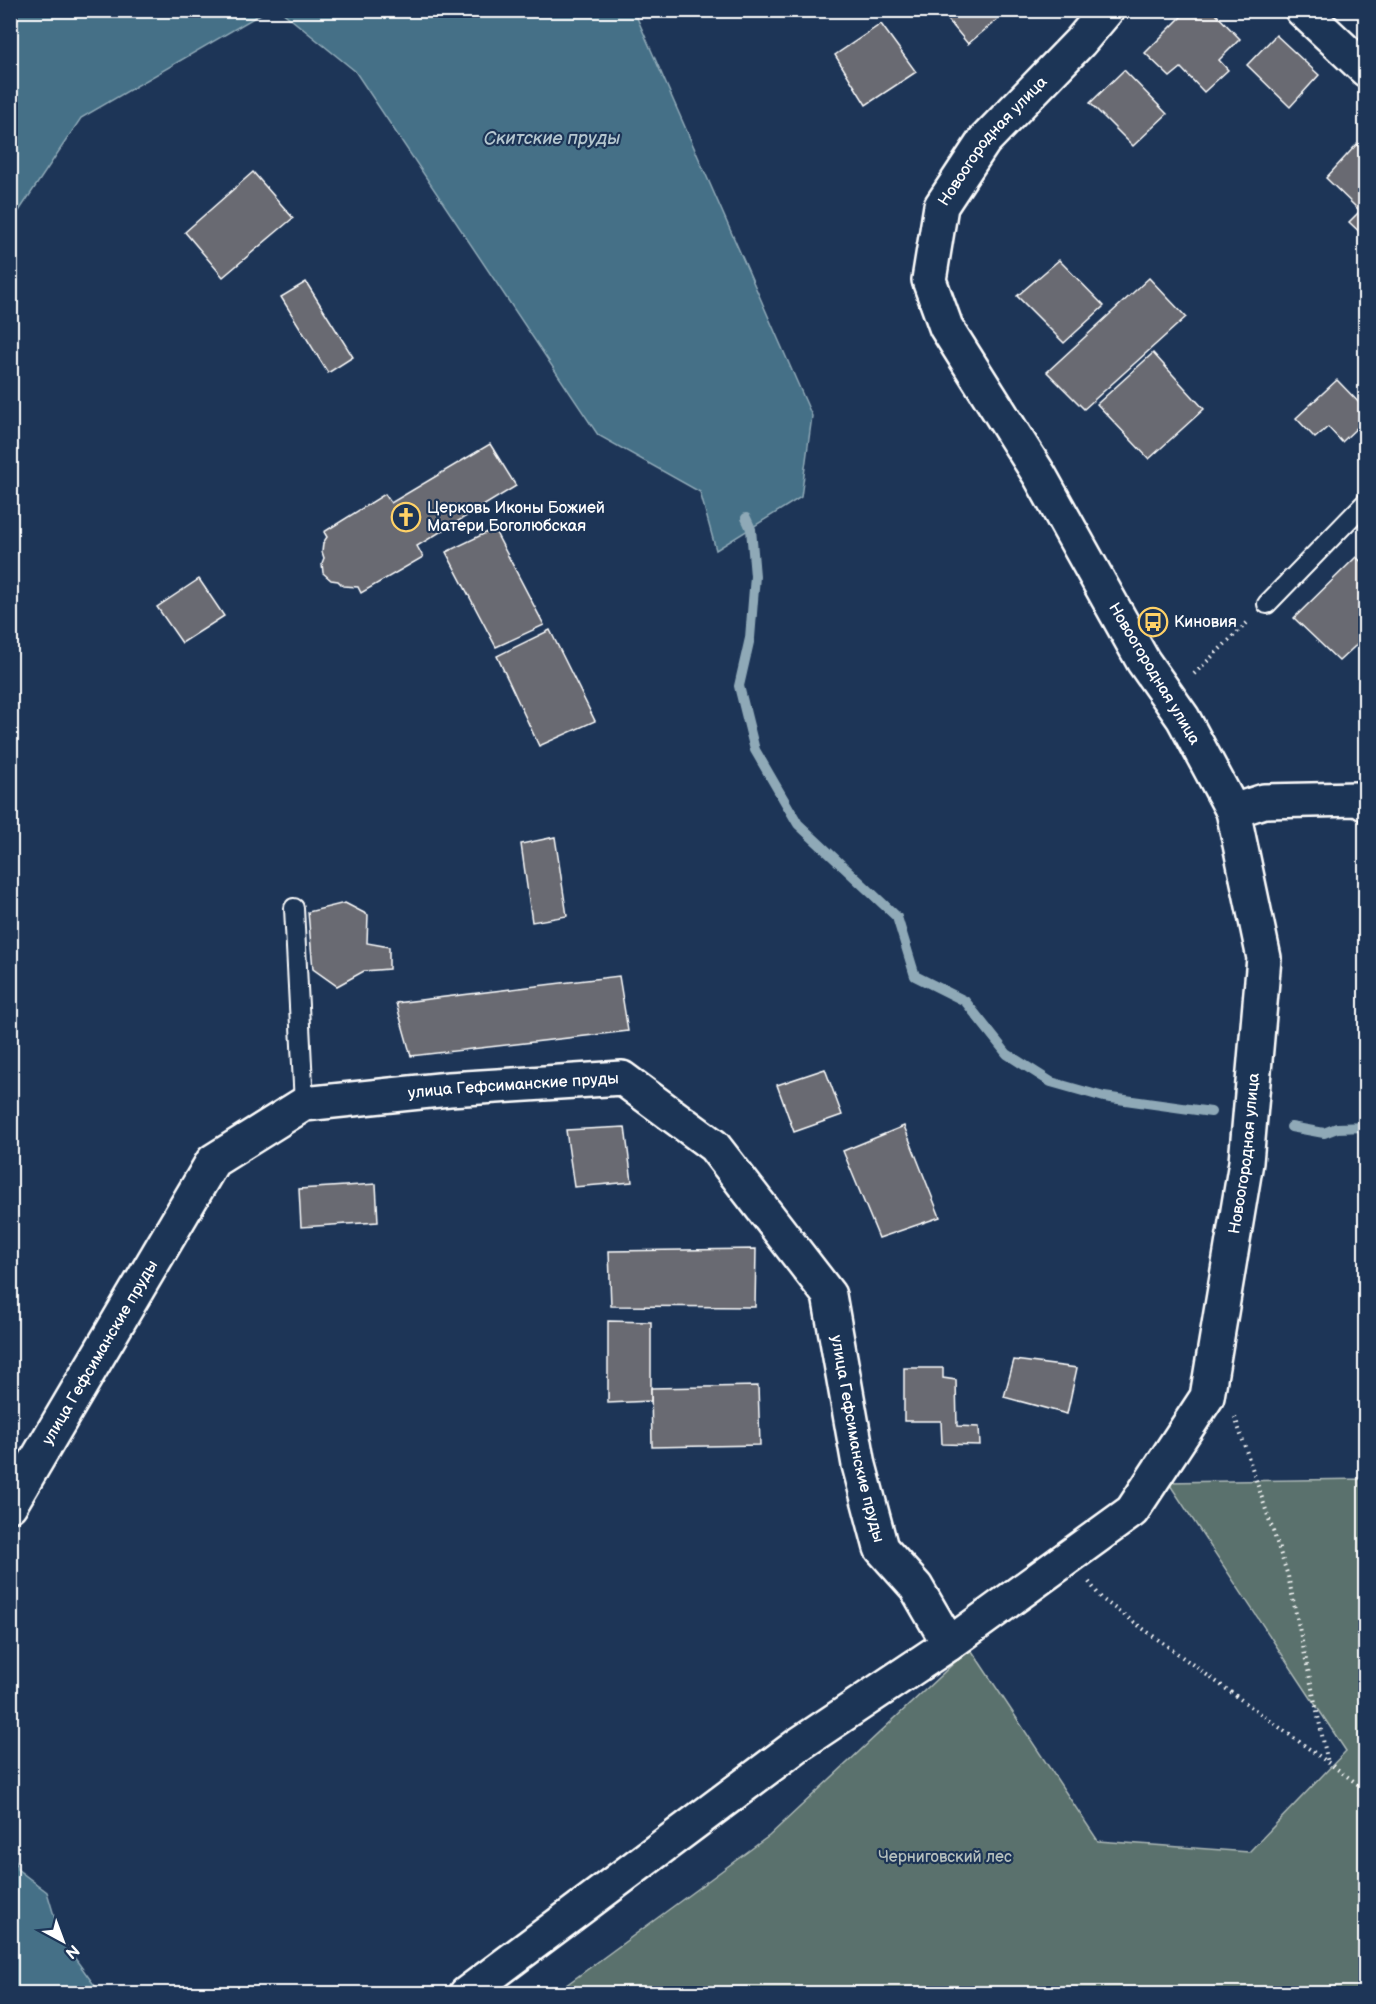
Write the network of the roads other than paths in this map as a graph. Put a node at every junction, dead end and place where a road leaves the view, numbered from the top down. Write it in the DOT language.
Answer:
graph roads {
  1 [pos="1107,10"];
  2 [pos="1302,10"];
  3 [pos="1365,70"];
  4 [pos="1365,502"];
  5 [pos="1267,604"];
  6 [pos="1365,804"];
  7 [pos="1233,811"];
  8 [pos="294,908"];
  9 [pos="304,1104"];
  10 [pos="10,1505"];
  11 [pos="949,1644"];
  12 [pos="466,1994"];
  1 -- 7 [label="street, Новоогородная улица"];
  2 -- 3 [label="street"];
  4 -- 5 [label="lane"];
  6 -- 7 [label="street"];
  7 -- 11 [label="street, Новоогородная улица"];
  8 -- 9 [label="lane"];
  9 -- 10 [label="street, улица Гефсиманские пруды"];
  9 -- 11 [label="street, улица Гефсиманские пруды"];
  11 -- 12 [label="street"];
}
